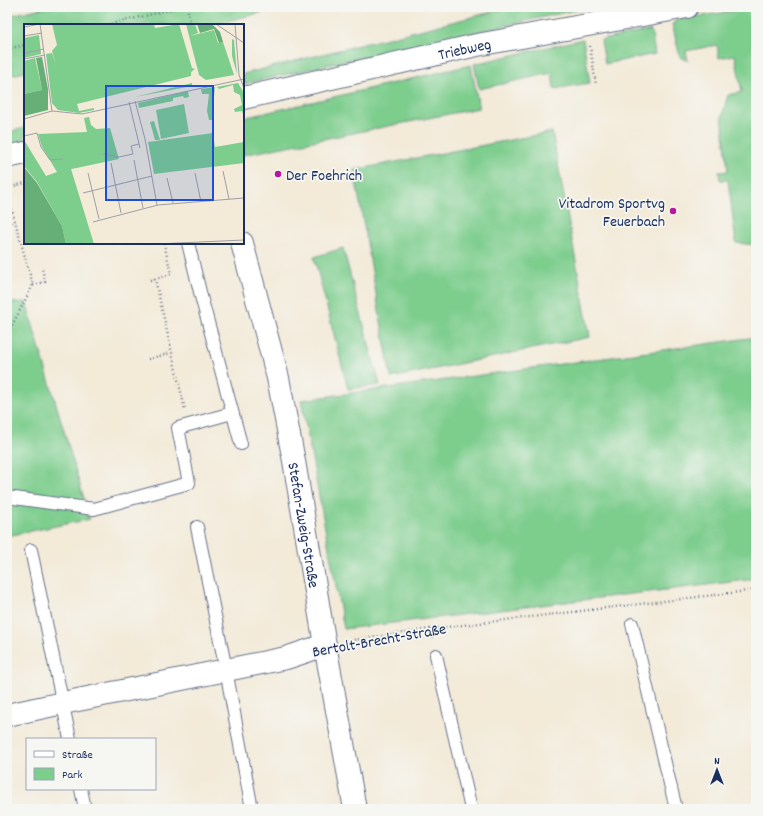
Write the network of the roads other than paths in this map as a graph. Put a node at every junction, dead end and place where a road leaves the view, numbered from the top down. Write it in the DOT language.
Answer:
graph roads {
  1 [pos="687,7"];
  2 [pos="244,98"];
  3 [pos="24,153"];
  4 [pos="7,157"];
  5 [pos="188,244"];
  6 [pos="242,244"];
  7 [pos="232,413"];
  8 [pos="241,444"];
  9 [pos="7,497"];
  10 [pos="197,527"];
  11 [pos="31,550"];
  12 [pos="632,624"];
  13 [pos="326,645"];
  14 [pos="436,655"];
  15 [pos="226,670"];
  16 [pos="62,702"];
  17 [pos="7,715"];
  18 [pos="70,738"];
  19 [pos="81,790"];
  20 [pos="86,809"];
  21 [pos="252,809"];
  22 [pos="355,809"];
  23 [pos="471,809"];
  24 [pos="676,809"];
  1 -- 2 [label="street, Triebweg"];
  3 -- 4 [label="street"];
  5 -- 7 [label="lane"];
  6 -- 13 [label="street, Stefan-Zweig-Straße"];
  7 -- 8 [label="lane"];
  7 -- 9 [label="lane"];
  10 -- 15 [label="lane"];
  11 -- 16 [label="lane"];
  12 -- 24 [label="lane"];
  13 -- 15 [label="street, Bertolt-Brecht-Straße"];
  13 -- 22 [label="street, Stefan-Zweig-Straße"];
  14 -- 23 [label="lane"];
  15 -- 16 [label="street, Bertolt-Brecht-Straße"];
  15 -- 21 [label="lane"];
  16 -- 17 [label="street, Bertolt-Brecht-Straße"];
  16 -- 18 [label="lane"];
  19 -- 20 [label="lane"];
}
